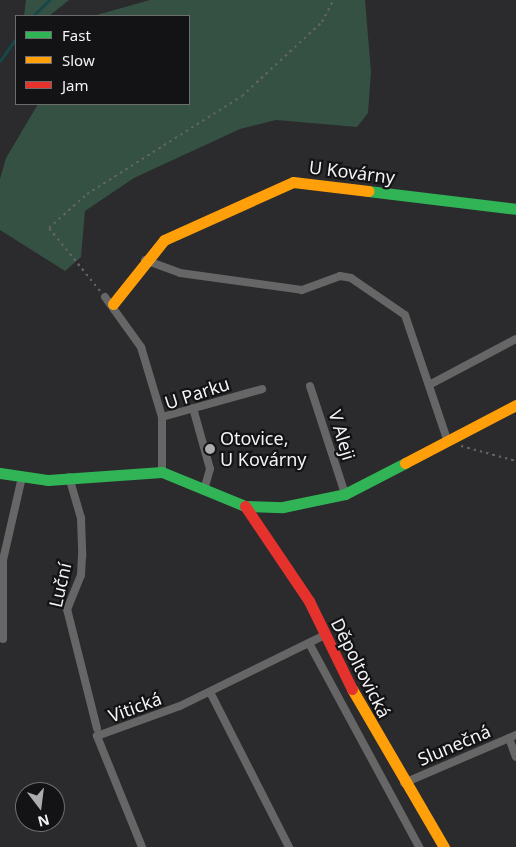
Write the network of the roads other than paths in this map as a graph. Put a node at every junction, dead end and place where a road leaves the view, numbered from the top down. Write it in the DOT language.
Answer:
graph roads {
  1 [pos="516,209"];
  2 [pos="145,260"];
  3 [pos="109,301"];
  4 [pos="516,339"];
  5 [pos="429,385"];
  6 [pos="310,386"];
  7 [pos="262,389"];
  8 [pos="516,405"];
  9 [pos="193,408"];
  10 [pos="162,417"];
  11 [pos="448,442"];
  12 [pos="162,472"];
  13 [pos="0,473"];
  14 [pos="22,477"];
  15 [pos="69,477"];
  16 [pos="205,486"];
  17 [pos="345,494"];
  18 [pos="245,506"];
  19 [pos="325,635"];
  20 [pos="3,639"];
  21 [pos="310,645"];
  22 [pos="210,692"];
  23 [pos="97,728"];
  24 [pos="512,737"];
  25 [pos="516,757"];
  26 [pos="404,783"];
  27 [pos="142,847"];
  28 [pos="289,847"];
  29 [pos="419,847"];
  30 [pos="444,847"];
  1 -- 2 [label="street, U Kovárny"];
  2 -- 3 [label="street, U Kovárny"];
  2 -- 5 [label="street"];
  3 -- 10 [label="street"];
  4 -- 5 [label="street"];
  5 -- 11 [label="street"];
  6 -- 17 [label="street, V Aleji"];
  7 -- 9 [label="street, U Parku"];
  8 -- 11 [label="street, Děpoltovická"];
  9 -- 10 [label="street, U Parku"];
  9 -- 16 [label="street"];
  10 -- 12 [label="street, U Parku"];
  11 -- 17 [label="street, Děpoltovická"];
  12 -- 15 [label="street, Děpoltovická"];
  12 -- 16 [label="street, Děpoltovická"];
  13 -- 14 [label="street, Děpoltovická"];
  14 -- 15 [label="street, Děpoltovická"];
  14 -- 20 [label="street"];
  15 -- 23 [label="street, Luční"];
  16 -- 18 [label="street, Děpoltovická"];
  17 -- 18 [label="street, Děpoltovická"];
  18 -- 19 [label="street, Děpoltovická"];
  19 -- 21 [label="street, Vitická"];
  19 -- 26 [label="street, Děpoltovická"];
  21 -- 22 [label="street, Vitická"];
  21 -- 29 [label="street"];
  22 -- 27 [label="street, Vitická"];
  22 -- 28 [label="street"];
  24 -- 25 [label="street"];
  24 -- 26 [label="street, Slunečná"];
  26 -- 30 [label="street, Děpoltovická"];
}
